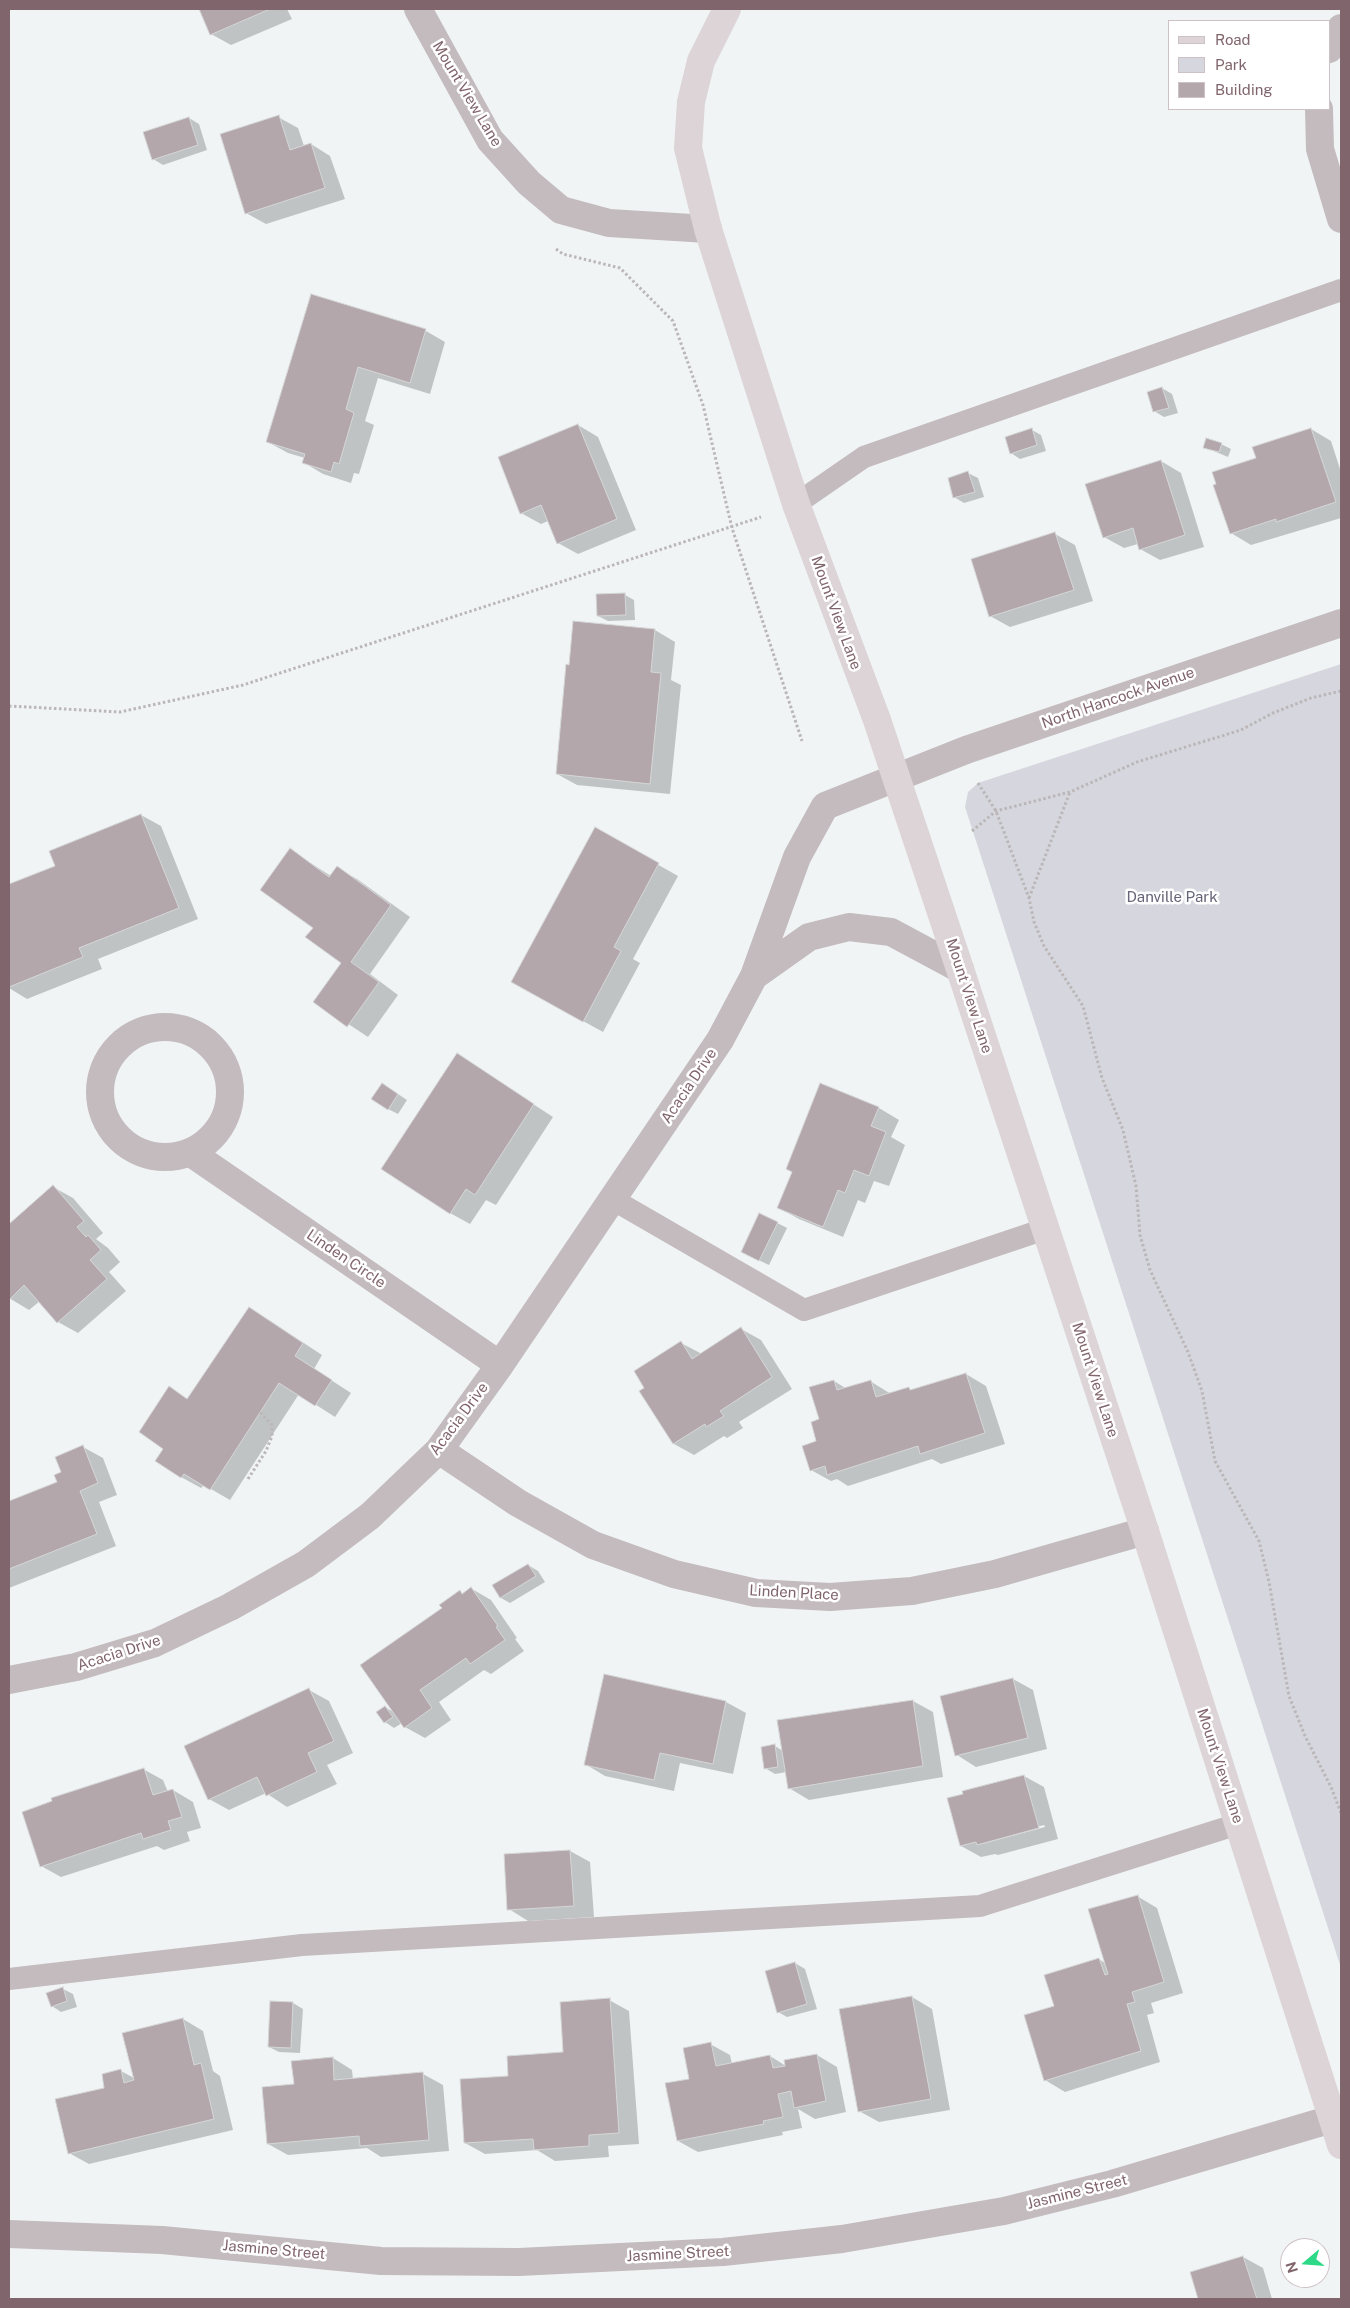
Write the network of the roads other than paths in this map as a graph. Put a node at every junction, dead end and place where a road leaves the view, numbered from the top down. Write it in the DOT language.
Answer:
graph roads {
  1 [pos="418,9"];
  2 [pos="727,9"];
  3 [pos="1341,28"];
  4 [pos="1330,47"];
  5 [pos="1319,110"];
  6 [pos="1341,219"];
  7 [pos="708,228"];
  8 [pos="1341,290"];
  9 [pos="796,504"];
  10 [pos="1341,623"];
  11 [pos="896,777"];
  12 [pos="960,969"];
  13 [pos="754,976"];
  14 [pos="191,1153"];
  15 [pos="612,1199"];
  16 [pos="1046,1229"];
  17 [pos="500,1365"];
  18 [pos="439,1450"];
  19 [pos="1144,1531"];
  20 [pos="9,1680"];
  21 [pos="1238,1824"];
  22 [pos="9,1979"];
  23 [pos="1332,2119"];
  24 [pos="1341,2145"];
  25 [pos="9,2234"];
  1 -- 7 [label="street, Mount View Lane"];
  2 -- 7 [label="street"];
  3 -- 4 [label="street"];
  5 -- 6 [label="street"];
  7 -- 9 [label="street, Mount View Lane"];
  8 -- 9 [label="lane"];
  9 -- 11 [label="street, Mount View Lane"];
  10 -- 11 [label="street, North Hancock Avenue"];
  11 -- 12 [label="street, Mount View Lane"];
  11 -- 13 [label="street, Acacia Drive"];
  12 -- 13 [label="street, Acacia Drive"];
  12 -- 16 [label="street, Mount View Lane"];
  13 -- 15 [label="street, Acacia Drive"];
  14 -- 14 [label="street"];
  14 -- 17 [label="street, Linden Circle"];
  15 -- 16 [label="lane"];
  15 -- 17 [label="street, Acacia Drive"];
  16 -- 19 [label="street, Mount View Lane"];
  17 -- 18 [label="street, Acacia Drive"];
  18 -- 19 [label="street, Linden Place"];
  18 -- 20 [label="street, Acacia Drive"];
  19 -- 21 [label="street, Mount View Lane"];
  21 -- 22 [label="lane"];
  21 -- 23 [label="street, Mount View Lane"];
  23 -- 24 [label="street, Mount View Lane"];
  23 -- 25 [label="street, Jasmine Street"];
}
